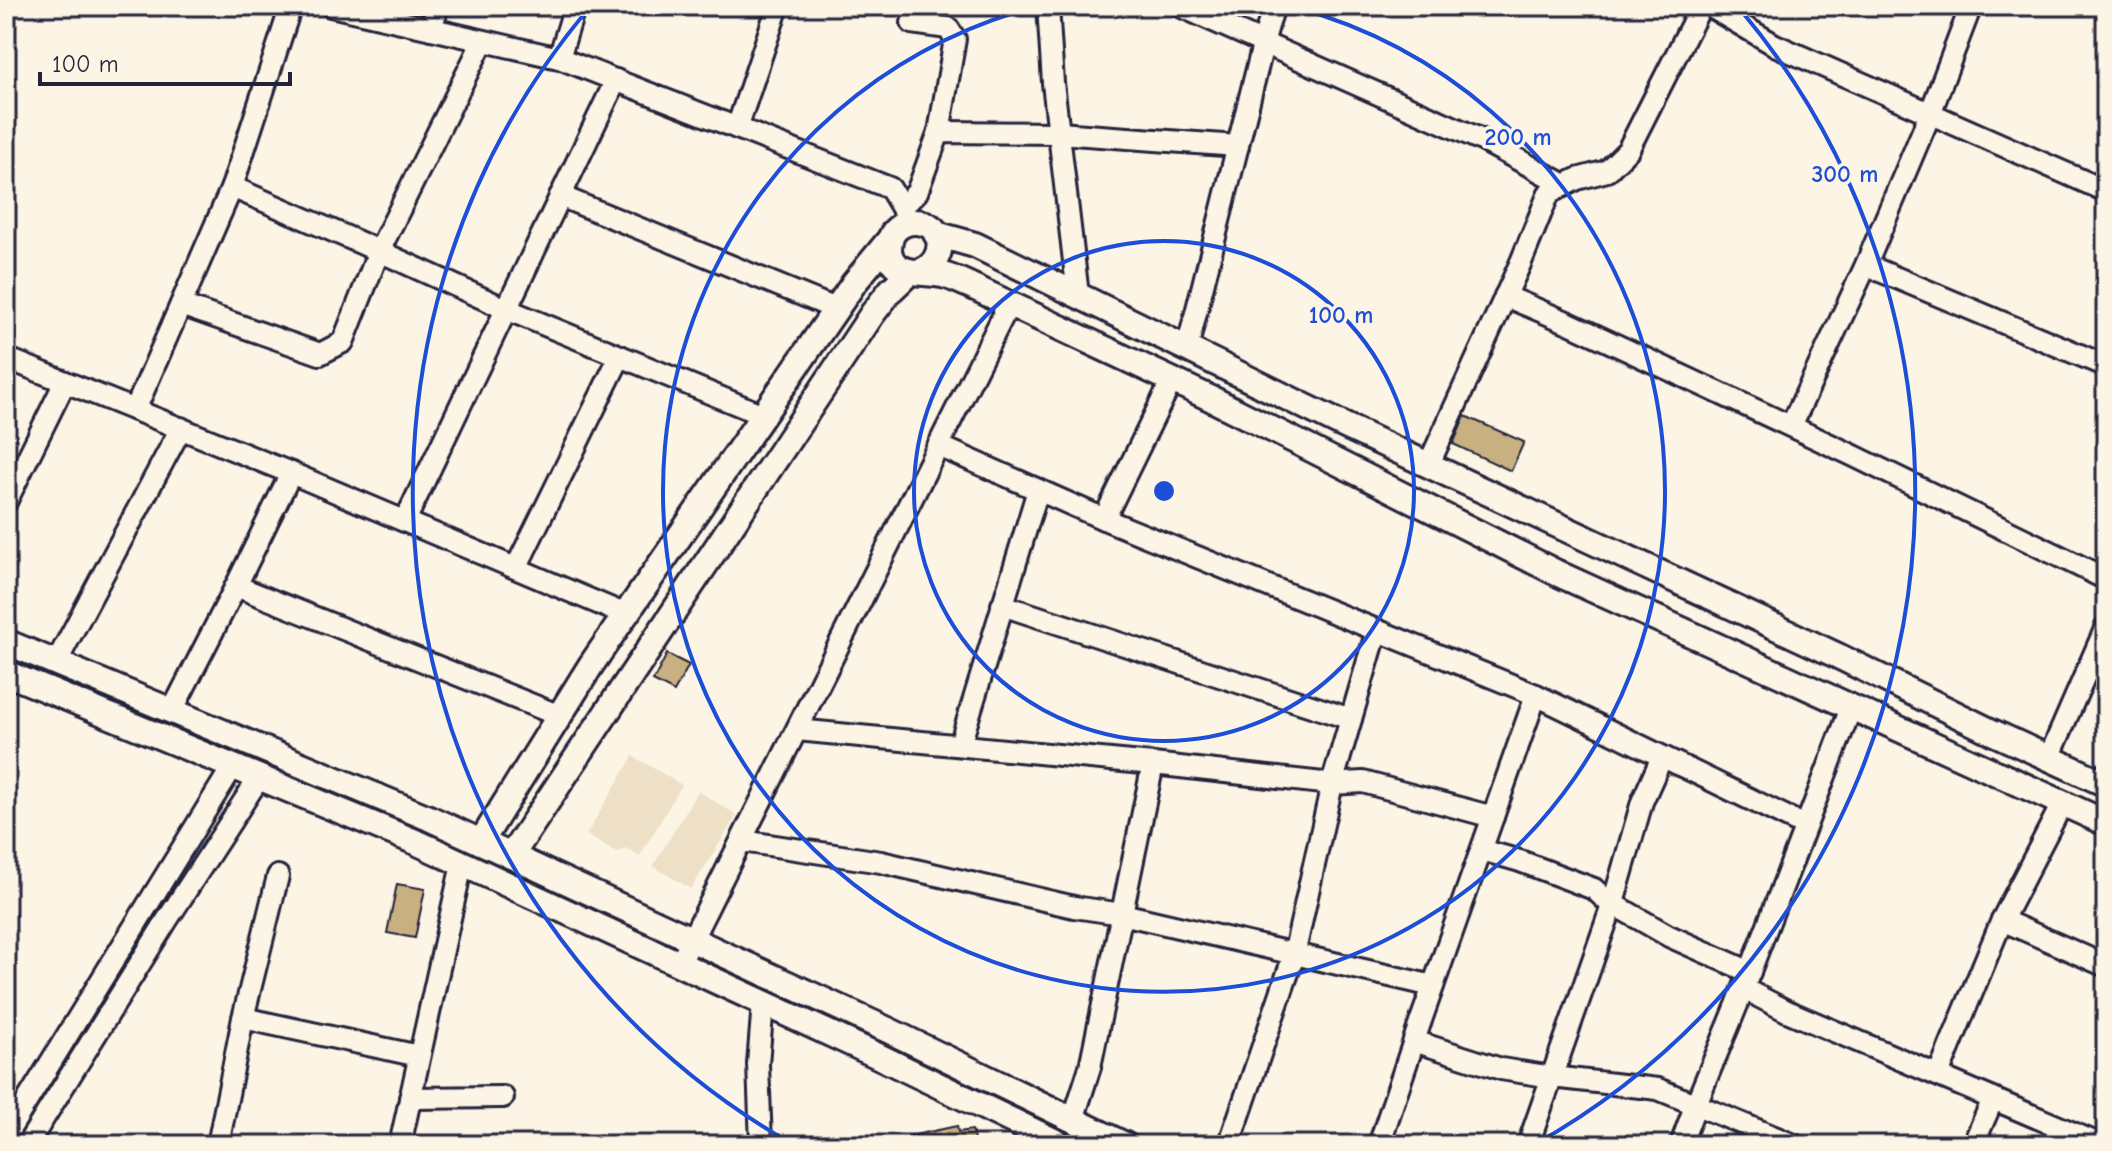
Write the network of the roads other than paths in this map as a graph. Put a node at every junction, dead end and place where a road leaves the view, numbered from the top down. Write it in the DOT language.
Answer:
graph roads {
  1 [pos="291,6"];
  2 [pos="331,6"];
  3 [pos="438,6"];
  4 [pos="575,6"];
  5 [pos="778,6"];
  6 [pos="1048,6"];
  7 [pos="1180,6"];
  8 [pos="1274,6"];
  9 [pos="1701,6"];
  10 [pos="1709,6"];
  11 [pos="1971,6"];
  12 [pos="912,23"];
  13 [pos="431,29"];
  14 [pos="483,41"];
  15 [pos="1263,45"];
  16 [pos="559,58"];
  17 [pos="616,80"];
  18 [pos="1930,114"];
  19 [pos="737,128"];
  20 [pos="939,132"];
  21 [pos="1059,133"];
  22 [pos="1238,146"];
  23 [pos="1565,185"];
  24 [pos="232,187"];
  25 [pos="2106,191"];
  26 [pos="560,196"];
  27 [pos="899,223"];
  28 [pos="936,234"];
  29 [pos="379,251"];
  30 [pos="1866,265"];
  31 [pos="914,272"];
  32 [pos="1078,295"];
  33 [pos="1505,296"];
  34 [pos="1009,304"];
  35 [pos="181,305"];
  36 [pos="506,309"];
  37 [pos="836,309"];
  38 [pos="1187,349"];
  39 [pos="620,356"];
  40 [pos="6,358"];
  41 [pos="2106,366"];
  42 [pos="1172,380"];
  43 [pos="65,382"];
  44 [pos="135,410"];
  45 [pos="763,415"];
  46 [pos="1791,426"];
  47 [pos="181,428"];
  48 [pos="939,446"];
  49 [pos="1428,466"];
  50 [pos="291,473"];
  51 [pos="1038,490"];
  52 [pos="8,495"];
  53 [pos="1104,519"];
  54 [pos="405,521"];
  55 [pos="516,568"];
  56 [pos="2106,579"];
  57 [pos="236,586"];
  58 [pos="1002,605"];
  59 [pos="626,615"];
  60 [pos="2106,627"];
  61 [pos="1377,630"];
  62 [pos="6,642"];
  63 [pos="56,663"];
  64 [pos="6,673"];
  65 [pos="1536,695"];
  66 [pos="1851,708"];
  67 [pos="172,711"];
  68 [pos="560,716"];
  69 [pos="1351,719"];
  70 [pos="797,730"];
  71 [pos="960,745"];
  72 [pos="1662,757"];
  73 [pos="2049,758"];
  74 [pos="1153,764"];
  75 [pos="233,766"];
  76 [pos="259,778"];
  77 [pos="1332,784"];
  78 [pos="2106,784"];
  79 [pos="2062,804"];
  80 [pos="202,817"];
  81 [pos="1493,817"];
  82 [pos="2106,823"];
  83 [pos="1805,826"];
  84 [pos="227,827"];
  85 [pos="742,841"];
  86 [pos="481,842"];
  87 [pos="1482,850"];
  88 [pos="511,856"];
  89 [pos="462,864"];
  90 [pos="278,876"];
  91 [pos="1613,903"];
  92 [pos="1122,914"];
  93 [pos="2002,920"];
  94 [pos="692,940"];
  95 [pos="1294,955"];
  96 [pos="679,964"];
  97 [pos="2106,966"];
  98 [pos="1747,980"];
  99 [pos="1433,986"];
  100 [pos="763,1003"];
  101 [pos="243,1018"];
  102 [pos="1414,1041"];
  103 [pos="419,1056"];
  104 [pos="1938,1075"];
  105 [pos="1552,1077"];
  106 [pos="503,1097"];
  107 [pos="410,1098"];
  108 [pos="1993,1099"];
  109 [pos="1694,1104"];
  110 [pos="1063,1115"];
  111 [pos="1039,1134"];
  112 [pos="6,1135"];
  113 [pos="28,1145"];
  114 [pos="218,1145"];
  115 [pos="400,1145"];
  116 [pos="761,1145"];
  117 [pos="1062,1145"];
  118 [pos="1125,1145"];
  119 [pos="1229,1145"];
  120 [pos="1379,1145"];
  121 [pos="1528,1145"];
  122 [pos="1681,1145"];
  123 [pos="1794,1145"];
  124 [pos="1973,1145"];
  125 [pos="2101,1145"];
  1 -- 24 [label="street"];
  2 -- 13 [label="street"];
  3 -- 13 [label="street"];
  4 -- 16 [label="street"];
  5 -- 19 [label="street"];
  6 -- 21 [label="street"];
  7 -- 15 [label="street"];
  8 -- 15 [label="street"];
  9 -- 23 [label="street"];
  10 -- 18 [label="street"];
  11 -- 18 [label="street"];
  12 -- 20 [label="street"];
  13 -- 14 [label="street"];
  14 -- 16 [label="street"];
  14 -- 29 [label="street"];
  15 -- 22 [label="street"];
  15 -- 23 [label="street"];
  16 -- 17 [label="street"];
  17 -- 19 [label="street"];
  17 -- 26 [label="street"];
  18 -- 25 [label="street"];
  18 -- 30 [label="street"];
  19 -- 27 [label="street"];
  20 -- 21 [label="street"];
  20 -- 27 [label="street"];
  21 -- 22 [label="street"];
  21 -- 32 [label="street"];
  22 -- 38 [label="street"];
  23 -- 33 [label="street"];
  24 -- 29 [label="street"];
  24 -- 35 [label="street"];
  26 -- 36 [label="street"];
  26 -- 37 [label="street"];
  27 -- 28 [label="street"];
  27 -- 31 [label="street"];
  27 -- 37 [label="street"];
  28 -- 31 [label="street"];
  28 -- 32 [label="street"];
  29 -- 35 [label="street"];
  29 -- 36 [label="street"];
  30 -- 41 [label="street"];
  30 -- 46 [label="street"];
  31 -- 34 [label="street"];
  31 -- 88 [label="street"];
  32 -- 38 [label="street"];
  33 -- 46 [label="street"];
  33 -- 49 [label="street"];
  34 -- 42 [label="street"];
  34 -- 48 [label="street"];
  35 -- 44 [label="street"];
  36 -- 39 [label="street"];
  36 -- 54 [label="street"];
  37 -- 45 [label="street"];
  38 -- 49 [label="street"];
  39 -- 45 [label="street"];
  39 -- 55 [label="street"];
  40 -- 43 [label="street"];
  42 -- 53 [label="street"];
  42 -- 66 [label="street"];
  43 -- 44 [label="street"];
  43 -- 52 [label="street"];
  44 -- 47 [label="street"];
  45 -- 59 [label="street"];
  46 -- 56 [label="street"];
  47 -- 50 [label="street"];
  47 -- 63 [label="street"];
  48 -- 51 [label="street"];
  48 -- 70 [label="street"];
  49 -- 73 [label="street"];
  50 -- 54 [label="street"];
  50 -- 57 [label="street"];
  51 -- 53 [label="street"];
  51 -- 58 [label="street"];
  53 -- 61 [label="street"];
  54 -- 55 [label="street"];
  55 -- 59 [label="street"];
  57 -- 67 [label="street"];
  57 -- 68 [label="street"];
  58 -- 69 [label="street"];
  58 -- 71 [label="street"];
  59 -- 68 [label="street"];
  60 -- 73 [label="street"];
  61 -- 65 [label="street"];
  61 -- 69 [label="street"];
  62 -- 63 [label="street"];
  63 -- 67 [label="street"];
  64 -- 75 [label="street"];
  65 -- 72 [label="street"];
  65 -- 81 [label="street"];
  66 -- 79 [label="street"];
  66 -- 83 [label="street"];
  67 -- 86 [label="street"];
  68 -- 86 [label="street"];
  69 -- 77 [label="street"];
  70 -- 71 [label="street"];
  70 -- 85 [label="street"];
  71 -- 74 [label="street"];
  72 -- 83 [label="street"];
  72 -- 91 [label="street"];
  73 -- 78 [label="street"];
  74 -- 77 [label="street"];
  74 -- 92 [label="street"];
  75 -- 76 [label="street"];
  75 -- 80 [label="street"];
  76 -- 84 [label="street"];
  76 -- 89 [label="street"];
  77 -- 81 [label="street"];
  77 -- 95 [label="street"];
  79 -- 82 [label="street"];
  79 -- 93 [label="street"];
  80 -- 84 [label="street"];
  80 -- 112 [label="street"];
  81 -- 87 [label="street"];
  83 -- 98 [label="street"];
  84 -- 113 [label="street"];
  85 -- 92 [label="street"];
  85 -- 94 [label="street"];
  86 -- 88 [label="street"];
  87 -- 91 [label="street"];
  87 -- 99 [label="street"];
  88 -- 94 [label="street"];
  89 -- 96 [label="street"];
  89 -- 103 [label="street"];
  90 -- 101 [label="street"];
  91 -- 98 [label="street"];
  91 -- 105 [label="street"];
  92 -- 95 [label="street"];
  92 -- 110 [label="street"];
  93 -- 97 [label="street"];
  93 -- 104 [label="street"];
  94 -- 96 [label="street"];
  94 -- 110 [label="street"];
  95 -- 99 [label="street"];
  95 -- 119 [label="street"];
  96 -- 100 [label="street"];
  98 -- 104 [label="street"];
  98 -- 109 [label="street"];
  99 -- 102 [label="street"];
  100 -- 111 [label="street"];
  100 -- 116 [label="street"];
  101 -- 103 [label="street"];
  101 -- 114 [label="street"];
  102 -- 105 [label="street"];
  102 -- 120 [label="street"];
  103 -- 107 [label="street"];
  104 -- 108 [label="street"];
  105 -- 109 [label="street"];
  105 -- 121 [label="street"];
  106 -- 107 [label="street"];
  107 -- 115 [label="street"];
  108 -- 124 [label="street"];
  108 -- 125 [label="street"];
  109 -- 122 [label="street"];
  109 -- 123 [label="street"];
  110 -- 111 [label="street"];
  110 -- 118 [label="street"];
  111 -- 117 [label="street"];
}
